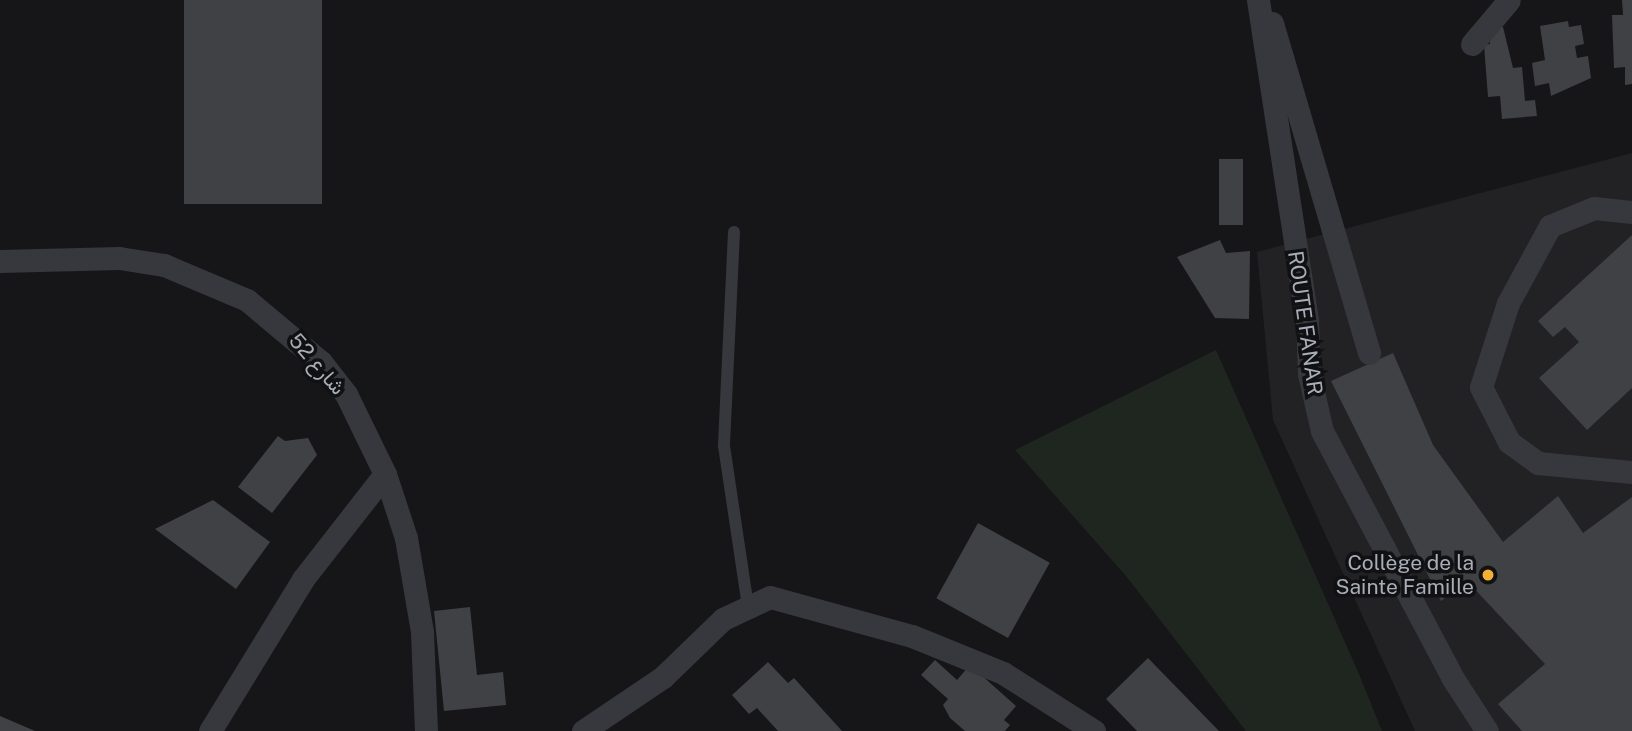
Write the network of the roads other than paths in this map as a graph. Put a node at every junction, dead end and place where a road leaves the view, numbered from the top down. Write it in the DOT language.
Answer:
graph roads {
  1 [pos="1261,0"];
  2 [pos="1509,0"];
  3 [pos="1472,44"];
  4 [pos="1632,212"];
  5 [pos="734,232"];
  6 [pos="0,261"];
  7 [pos="1369,353"];
  8 [pos="1632,472"];
  9 [pos="385,474"];
  10 [pos="748,606"];
  11 [pos="210,731"];
  12 [pos="426,731"];
  13 [pos="583,731"];
  14 [pos="1094,731"];
  15 [pos="1487,731"];
  1 -- 7 [label="street, ROUTE FANAR"];
  1 -- 15 [label="street, ROUTE FANAR"];
  2 -- 3 [label="street"];
  4 -- 8 [label="street"];
  5 -- 10 [label="lane"];
  6 -- 9 [label="street, شارع 52"];
  9 -- 11 [label="street"];
  9 -- 12 [label="street, شارع 52"];
  10 -- 13 [label="street"];
  10 -- 14 [label="street"];
}
